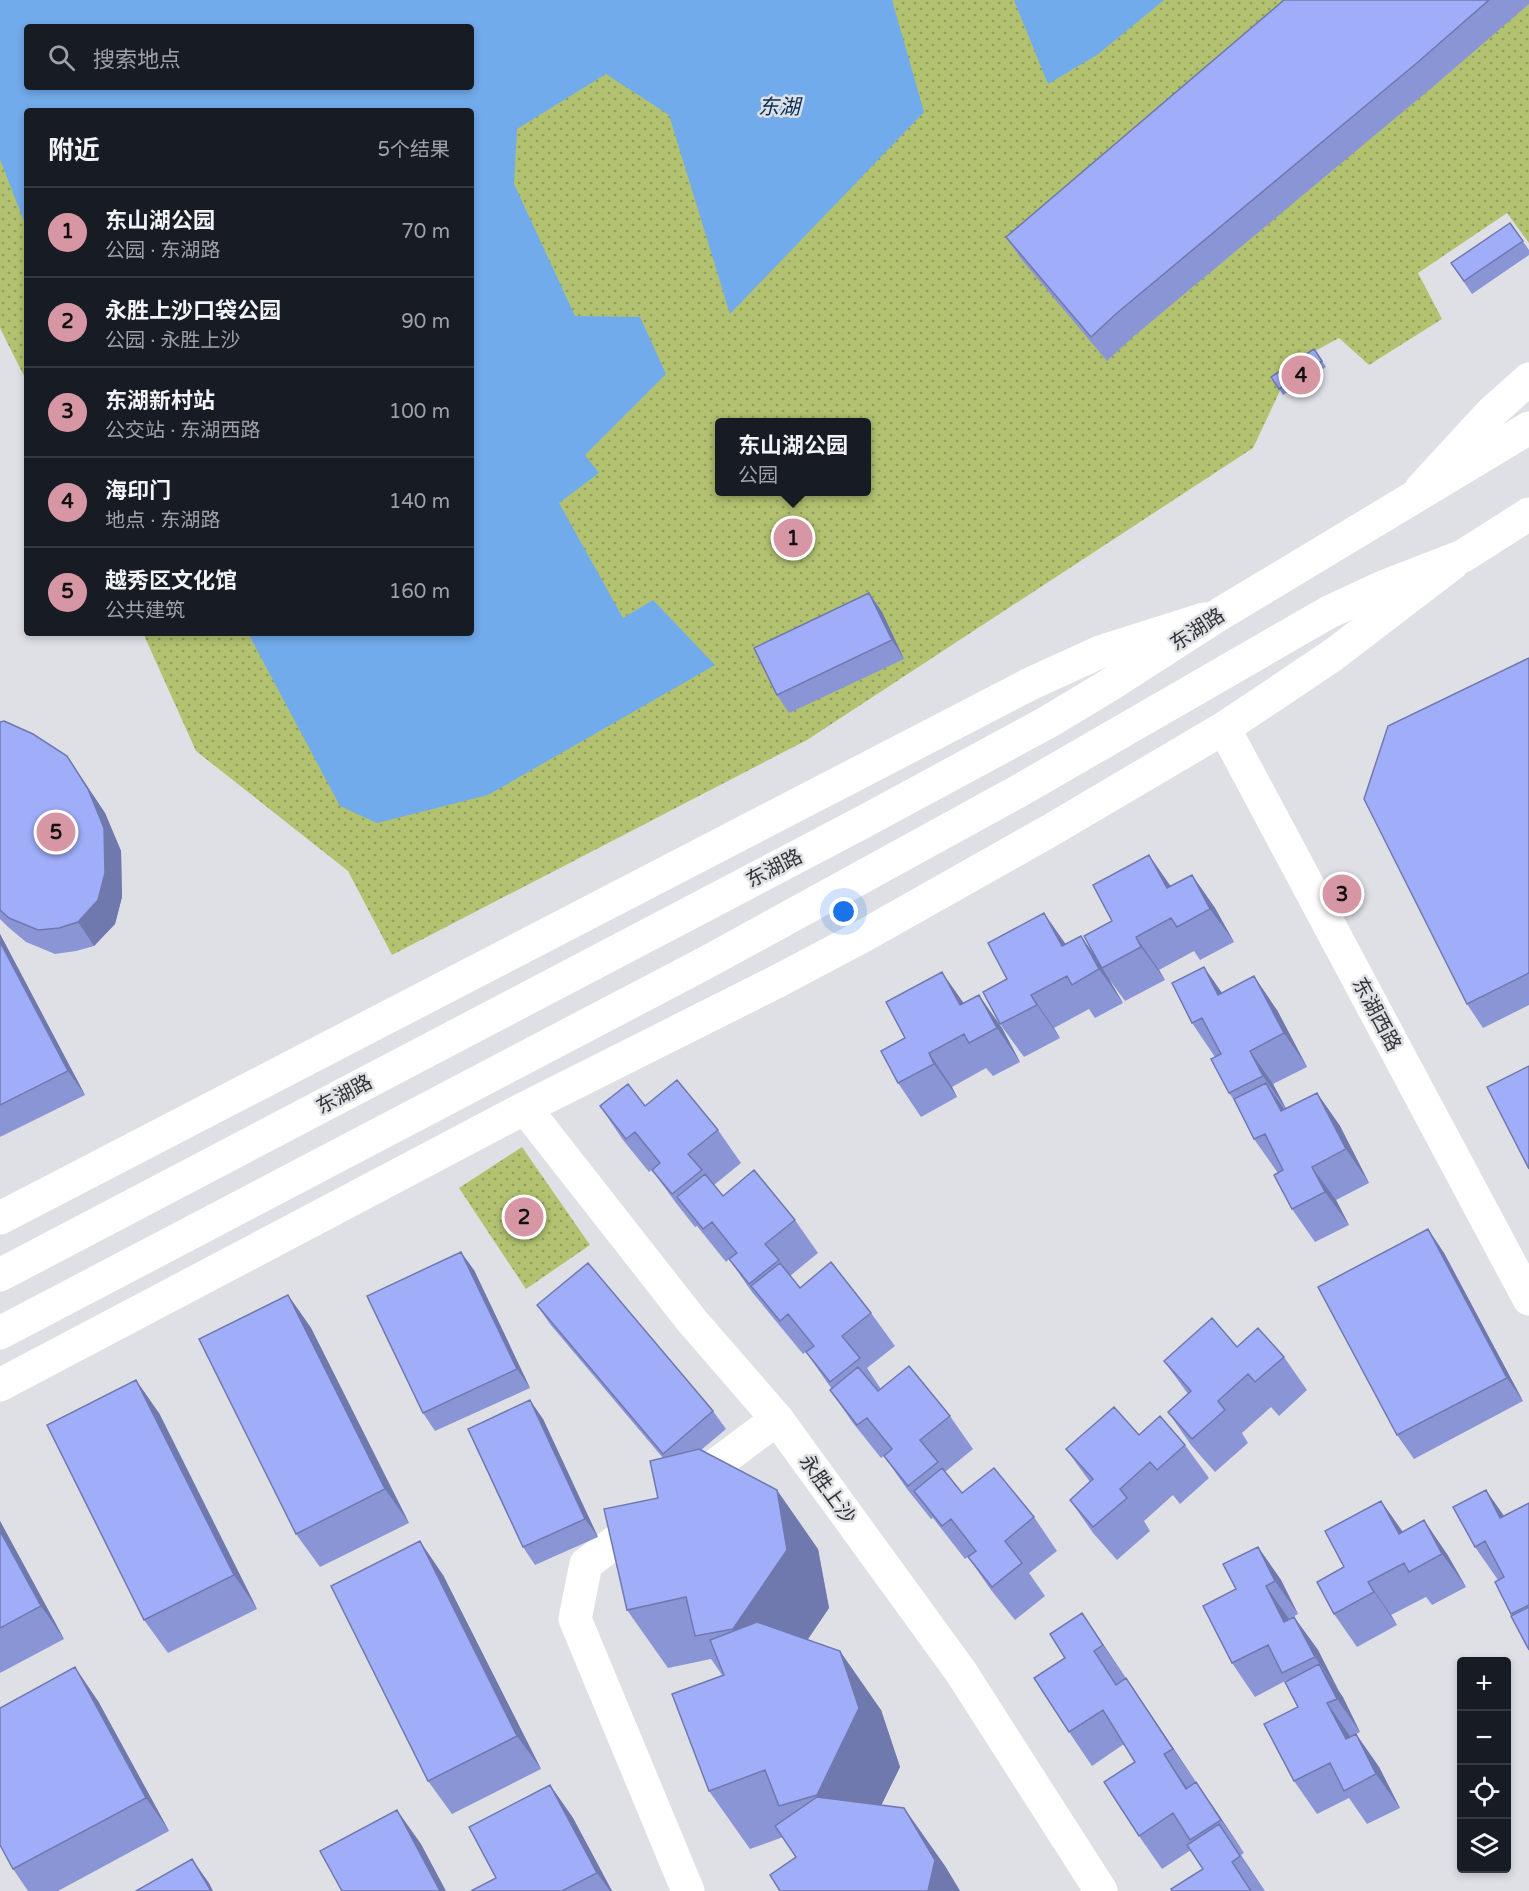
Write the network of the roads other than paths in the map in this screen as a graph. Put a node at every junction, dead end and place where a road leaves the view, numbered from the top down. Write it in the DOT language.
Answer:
graph roads {
  1 [pos="1529,379"];
  2 [pos="1529,428"];
  3 [pos="1413,497"];
  4 [pos="1529,514"];
  5 [pos="1529,528"];
  6 [pos="1463,556"];
  7 [pos="1220,614"];
  8 [pos="1224,728"];
  9 [pos="525,1108"];
  10 [pos="0,1218"];
  11 [pos="0,1275"];
  12 [pos="1529,1299"];
  13 [pos="0,1333"];
  14 [pos="0,1384"];
  15 [pos="777,1419"];
  16 [pos="688,1891"];
  17 [pos="1101,1891"];
  1 -- 3 [label="main road"];
  2 -- 3 [label="main road, 东湖路"];
  3 -- 7 [label="main road, 东湖路"];
  4 -- 6 [label="main road"];
  5 -- 6 [label="main road"];
  6 -- 8 [label="main road"];
  6 -- 13 [label="main road"];
  7 -- 10 [label="main road"];
  7 -- 11 [label="main road, 东湖路"];
  8 -- 9 [label="main road"];
  8 -- 12 [label="main road, 东湖西路"];
  9 -- 14 [label="main road"];
  9 -- 15 [label="main road, 永胜上沙"];
  15 -- 16 [label="main road"];
  15 -- 17 [label="main road, 永胜上沙"];
}
